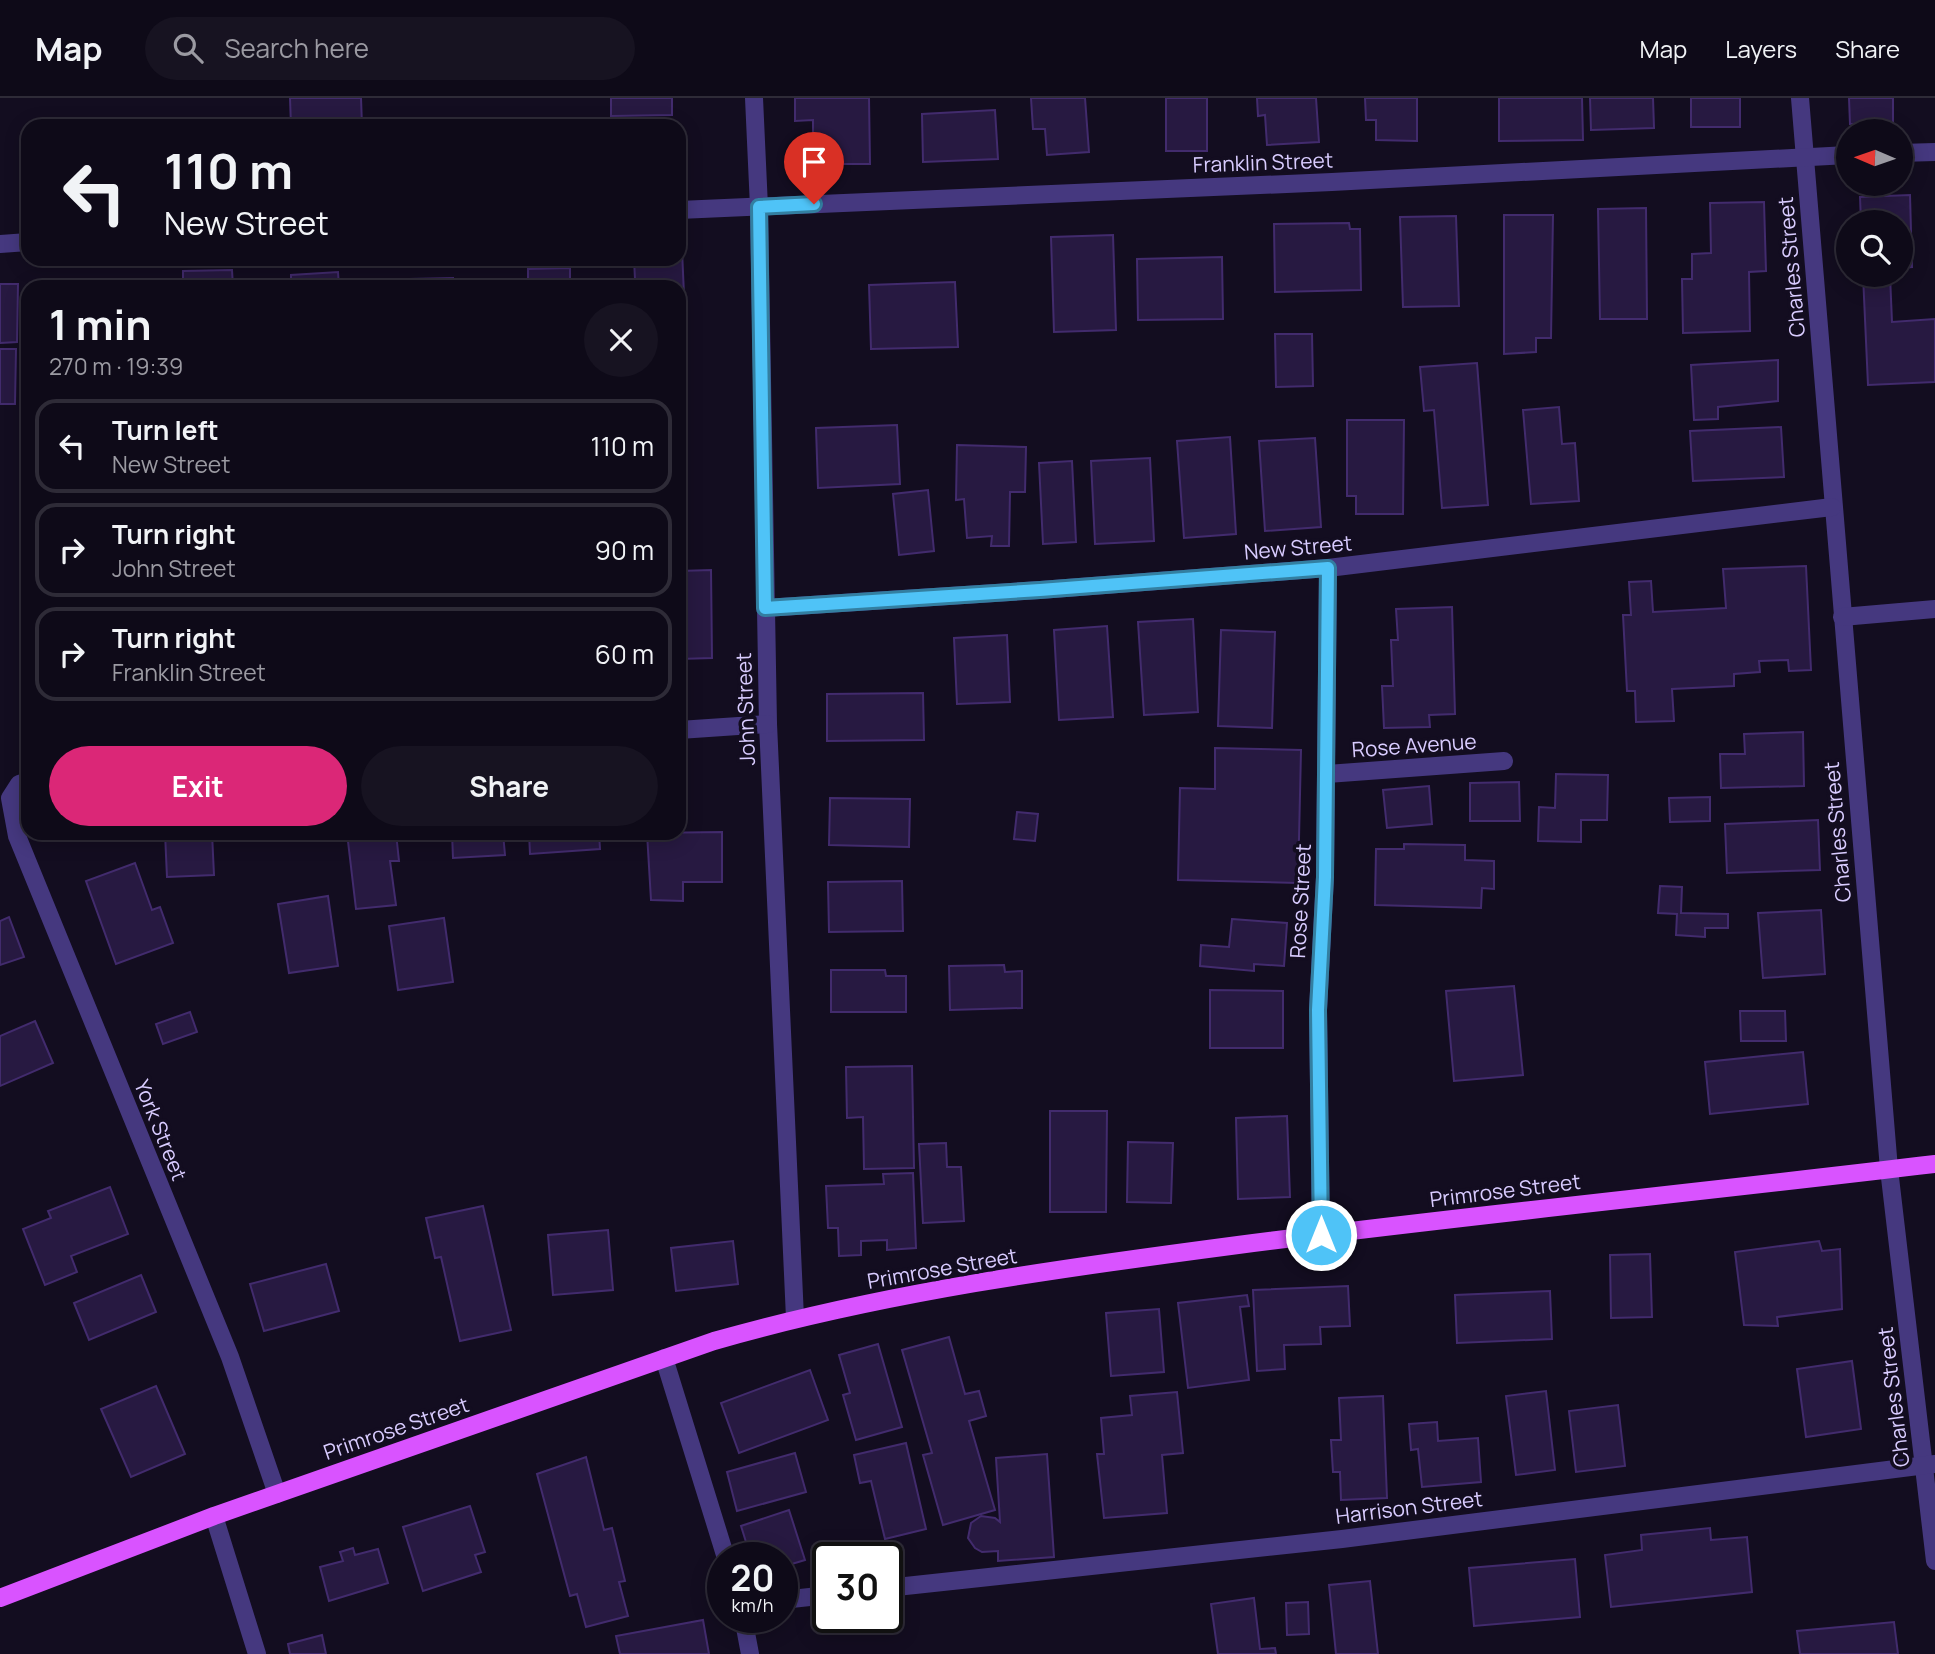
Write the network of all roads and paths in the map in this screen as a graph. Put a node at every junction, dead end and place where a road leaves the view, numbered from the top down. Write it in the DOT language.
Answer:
graph roads {
  1 [pos="754,98"];
  2 [pos="1800,98"];
  3 [pos="1935,152"];
  4 [pos="1913,153"];
  5 [pos="1836,156"];
  6 [pos="1805,157"];
  7 [pos="759,207"];
  8 [pos="686,210"];
  9 [pos="21,242"];
  10 [pos="0,244"];
  11 [pos="1832,507"];
  12 [pos="1328,568"];
  13 [pos="765,608"];
  14 [pos="1935,609"];
  15 [pos="1842,617"];
  16 [pos="768,724"];
  17 [pos="686,730"];
  18 [pos="1504,761"];
  19 [pos="1327,774"];
  20 [pos="21,785"];
  21 [pos="1935,1164"];
  22 [pos="1889,1169"];
  23 [pos="1321,1235"];
  24 [pos="795,1318"];
  25 [pos="664,1358"];
  26 [pos="1930,1465"];
  27 [pos="278,1494"];
  28 [pos="214,1516"];
  29 [pos="721,1542"];
  30 [pos="1935,1561"];
  31 [pos="903,1586"];
  32 [pos="0,1598"];
  33 [pos="746,1633"];
  34 [pos="257,1654"];
  35 [pos="750,1654"];
  1 -- 7 [label="street, John Street"];
  2 -- 6 [label="street, Charles Street"];
  3 -- 4 [label="street"];
  5 -- 6 [label="street, Franklin Street"];
  6 -- 7 [label="street, Franklin Street"];
  6 -- 11 [label="street, Charles Street"];
  7 -- 8 [label="street, Franklin Street"];
  7 -- 13 [label="street, John Street"];
  9 -- 10 [label="street"];
  11 -- 12 [label="street, New Street"];
  11 -- 15 [label="street, Charles Street"];
  12 -- 13 [label="street, New Street"];
  12 -- 19 [label="street, Rose Street"];
  13 -- 16 [label="street, John Street"];
  14 -- 15 [label="street"];
  15 -- 22 [label="street, Charles Street"];
  16 -- 17 [label="street"];
  16 -- 24 [label="street, John Street"];
  18 -- 19 [label="street, Rose Avenue"];
  19 -- 23 [label="street, Rose Street"];
  20 -- 27 [label="street, York Street"];
  21 -- 22 [label="main road, Primrose Street"];
  22 -- 23 [label="main road, Primrose Street"];
  22 -- 26 [label="street, Charles Street"];
  23 -- 24 [label="main road, Primrose Street"];
  24 -- 25 [label="main road, Primrose Street"];
  25 -- 27 [label="main road, Primrose Street"];
  25 -- 29 [label="street"];
  26 -- 30 [label="street, Charles Street"];
  26 -- 31 [label="street, Harrison Street"];
  27 -- 28 [label="main road, Primrose Street"];
  28 -- 32 [label="main road, Primrose Street"];
  28 -- 34 [label="street"];
  33 -- 35 [label="street"];
}
